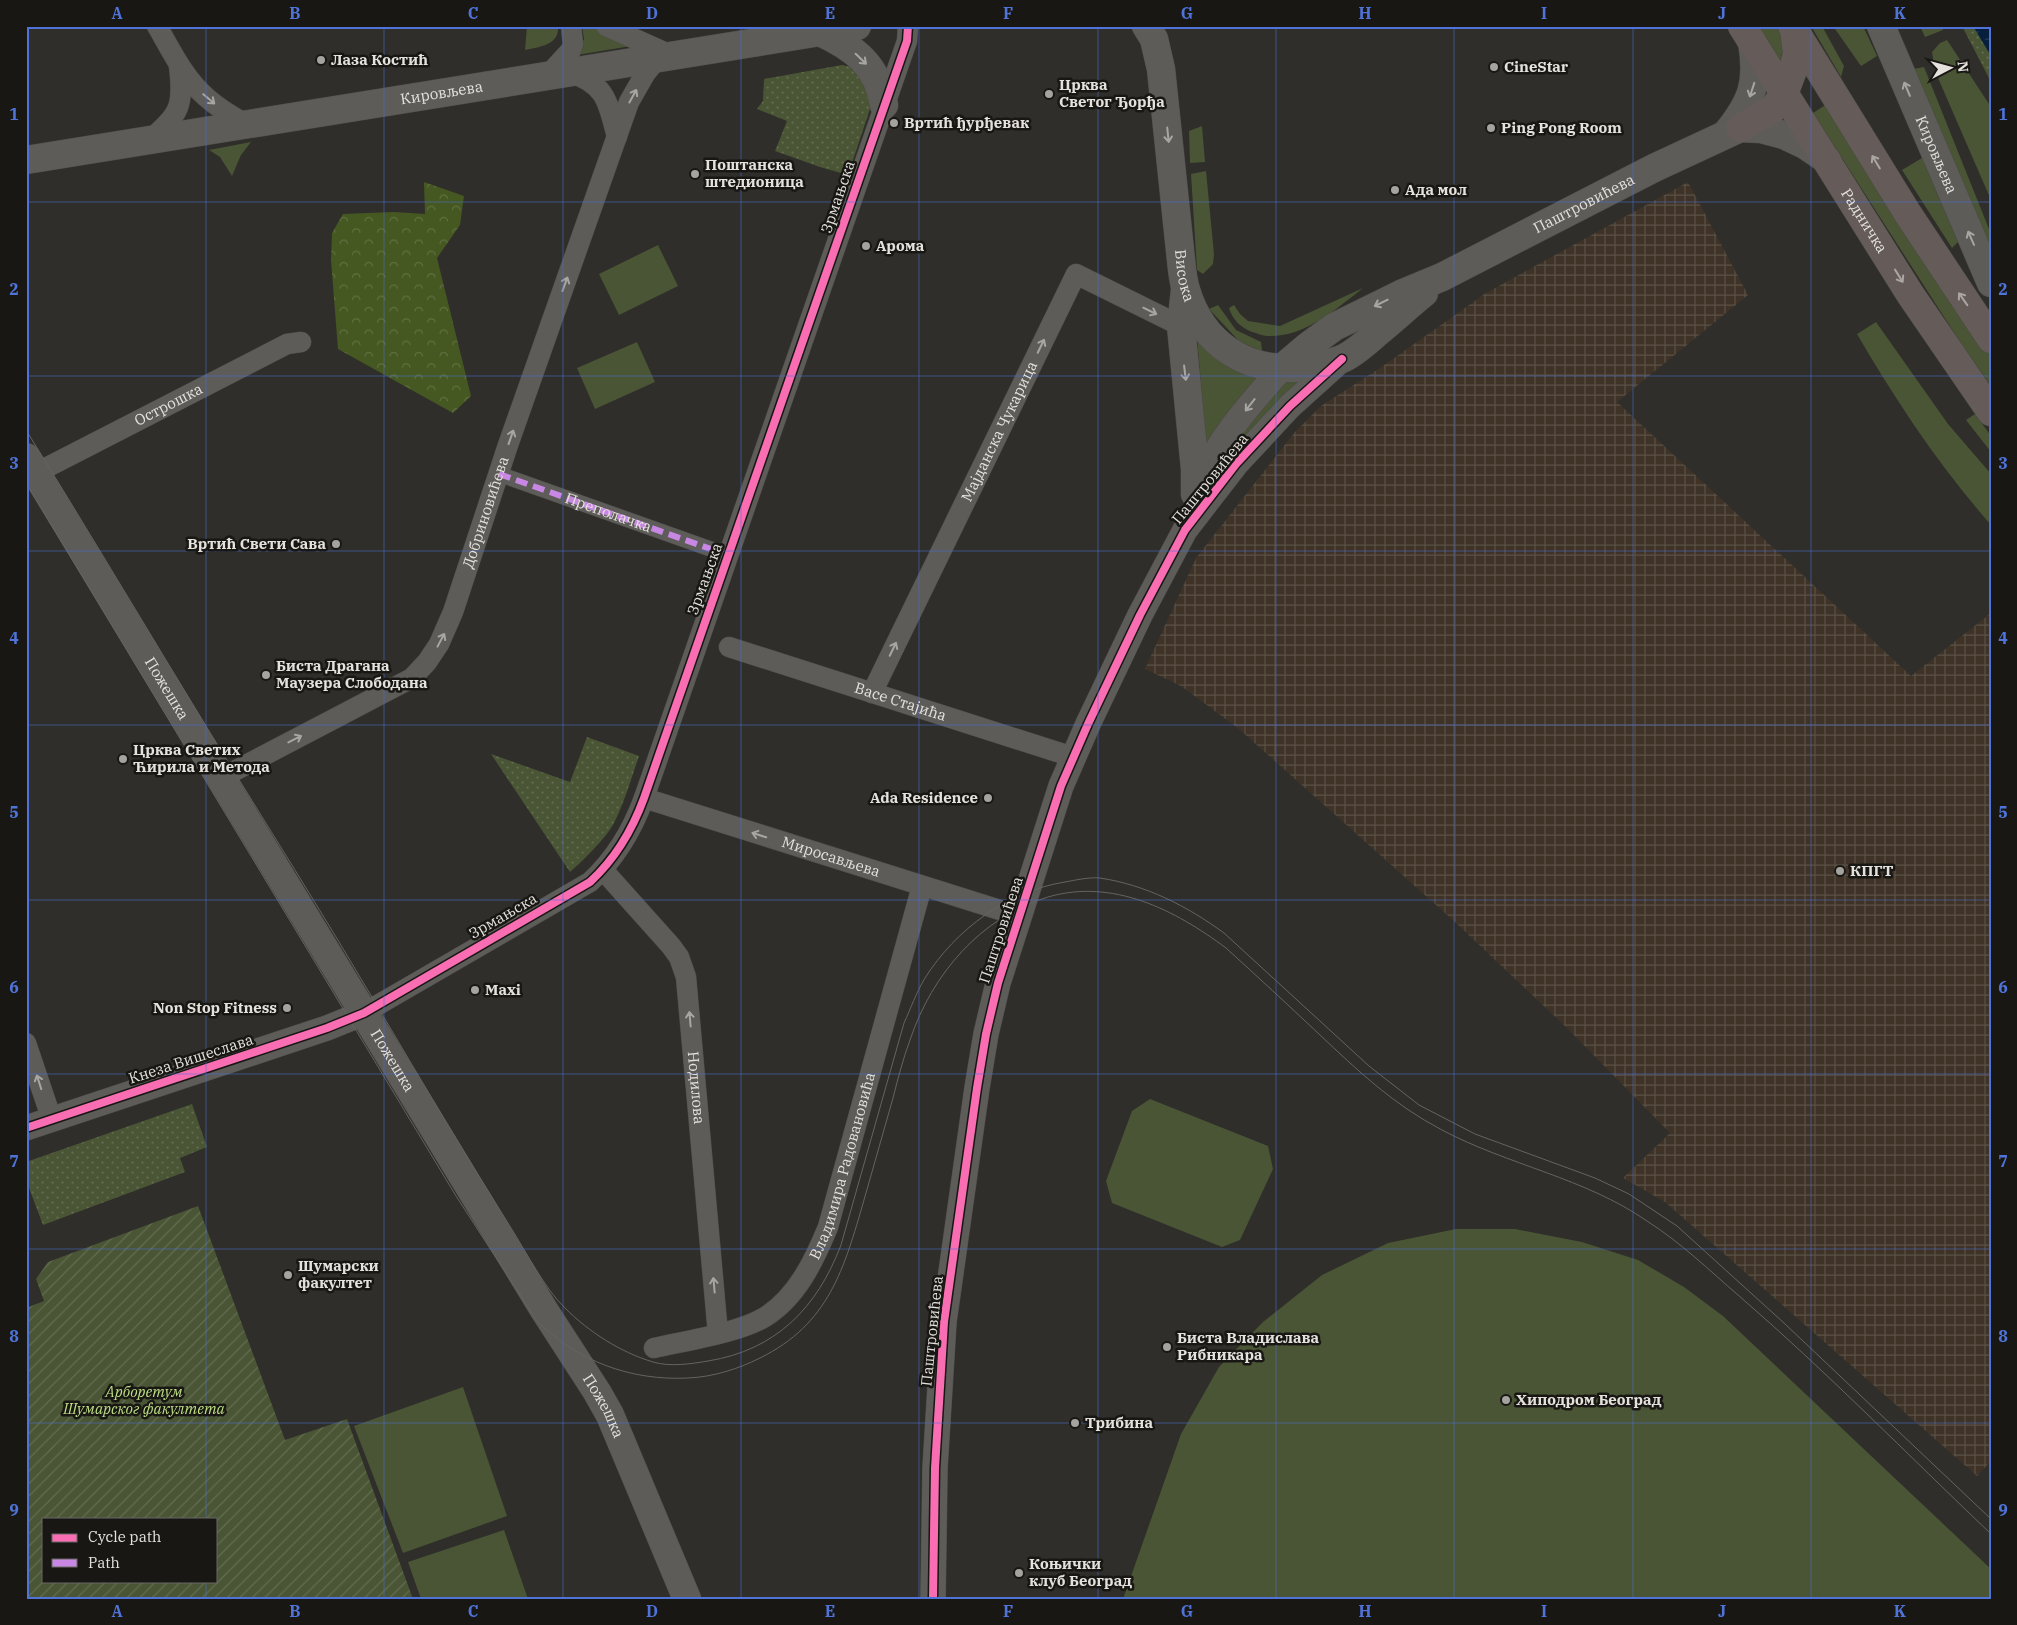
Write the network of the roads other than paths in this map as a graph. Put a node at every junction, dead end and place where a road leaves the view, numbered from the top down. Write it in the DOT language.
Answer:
graph roads {
  1 [pos="157,26"];
  2 [pos="571,26"];
  3 [pos="606,26"];
  4 [pos="857,26"];
  5 [pos="908,26"];
  6 [pos="1146,26"];
  7 [pos="1164,26"];
  8 [pos="1881,26"];
  9 [pos="1793,28"];
  10 [pos="816,31"];
  11 [pos="1747,34"];
  12 [pos="665,58"];
  13 [pos="179,64"];
  14 [pos="1161,69"];
  15 [pos="559,74"];
  16 [pos="1784,94"];
  17 [pos="884,105"];
  18 [pos="248,125"];
  19 [pos="1733,131"];
  20 [pos="617,137"];
  21 [pos="147,142"];
  22 [pos="26,160"];
  23 [pos="1827,160"];
  24 [pos="1442,277"];
  25 [pos="1991,283"];
  26 [pos="1186,290"];
  27 [pos="1181,326"];
  28 [pos="1991,339"];
  29 [pos="301,342"];
  30 [pos="1342,360"];
  31 [pos="1282,368"];
  32 [pos="1991,412"];
  33 [pos="31,465"];
  34 [pos="499,474"];
  35 [pos="1195,494"];
  36 [pos="1185,530"];
  37 [pos="719,552"];
  38 [pos="728,647"];
  39 [pos="872,693"];
  40 [pos="1073,757"];
  41 [pos="221,778"];
  42 [pos="644,798"];
  43 [pos="603,870"];
  44 [pos="922,886"];
  45 [pos="1019,916"];
  46 [pos="364,1013"];
  47 [pos="26,1043"];
  48 [pos="52,1120"];
  49 [pos="26,1128"];
  50 [pos="718,1334"];
  51 [pos="654,1348"];
  52 [pos="687,1599"];
  53 [pos="933,1599"];
  1 -- 13 [label="street"];
  2 -- 15 [label="street"];
  3 -- 12 [label="street"];
  4 -- 10 [label="main road, Кировљева"];
  5 -- 17 [label="street, Зрмањска"];
  6 -- 14 [label="main road"];
  7 -- 14 [label="main road"];
  25 -- 8 [label="main road, Кировљева, one-way"];
  9 -- 16 [label="main road"];
  28 -- 9 [label="main road, one-way"];
  10 -- 12 [label="main road, Кировљева"];
  10 -- 17 [label="main road, one-way"];
  11 -- 16 [label="main road, Радничка"];
  11 -- 19 [label="main road, Паштровићева, one-way"];
  12 -- 15 [label="main road, Кировљева"];
  20 -- 12 [label="street, Добриновићева, one-way"];
  13 -- 18 [label="street, one-way"];
  13 -- 21 [label="street"];
  14 -- 26 [label="main road, Висока, one-way"];
  15 -- 18 [label="main road, Кировљева"];
  15 -- 20 [label="street"];
  16 -- 19 [label="main road"];
  16 -- 23 [label="main road, Радничка"];
  17 -- 42 [label="street, Зрмањска"];
  18 -- 21 [label="main road, Кировљева"];
  19 -- 23 [label="main road, Паштровићева"];
  19 -- 24 [label="main road, Паштровићева"];
  34 -- 20 [label="street, Добриновићева, one-way"];
  21 -- 22 [label="main road, Кировљева"];
  23 -- 32 [label="main road, Радничка, one-way"];
  24 -- 30 [label="main road, Паштровићева"];
  24 -- 31 [label="main road, Паштровићева, one-way"];
  26 -- 27 [label="main road"];
  26 -- 31 [label="main road, Висока"];
  27 -- 35 [label="main road, one-way"];
  39 -- 27 [label="street, Мајданска Чукарица, one-way"];
  29 -- 33 [label="street, Острошка"];
  30 -- 31 [label="main road, Висока"];
  30 -- 36 [label="street, Паштровићева"];
  31 -- 35 [label="street, Паштровићева, one-way"];
  33 -- 41 [label="main road, Пожешка"];
  34 -- 37 [label="street, Преполачка"];
  41 -- 34 [label="street, Добриновићева, one-way"];
  35 -- 36 [label="street"];
  36 -- 40 [label="street, Паштровићева"];
  38 -- 39 [label="street, Васе Стајића"];
  39 -- 40 [label="street, Васе Стајића"];
  40 -- 45 [label="street, Паштровићева"];
  41 -- 46 [label="main road, Пожешка"];
  42 -- 43 [label="street, Зрмањска"];
  44 -- 42 [label="street, Миросављева, one-way"];
  43 -- 46 [label="street, Зрмањска"];
  50 -- 43 [label="street, Нодилова, one-way"];
  44 -- 45 [label="street, Миросављева"];
  44 -- 50 [label="street, Владимира Радовановића"];
  45 -- 53 [label="street, Паштровићева"];
  46 -- 48 [label="street, Кнеза Вишеслава"];
  46 -- 52 [label="main road, Пожешка"];
  48 -- 47 [label="street, one-way"];
  48 -- 49 [label="street, Кнеза Вишеслава"];
  50 -- 51 [label="street, Владимира Радовановића"];
}
